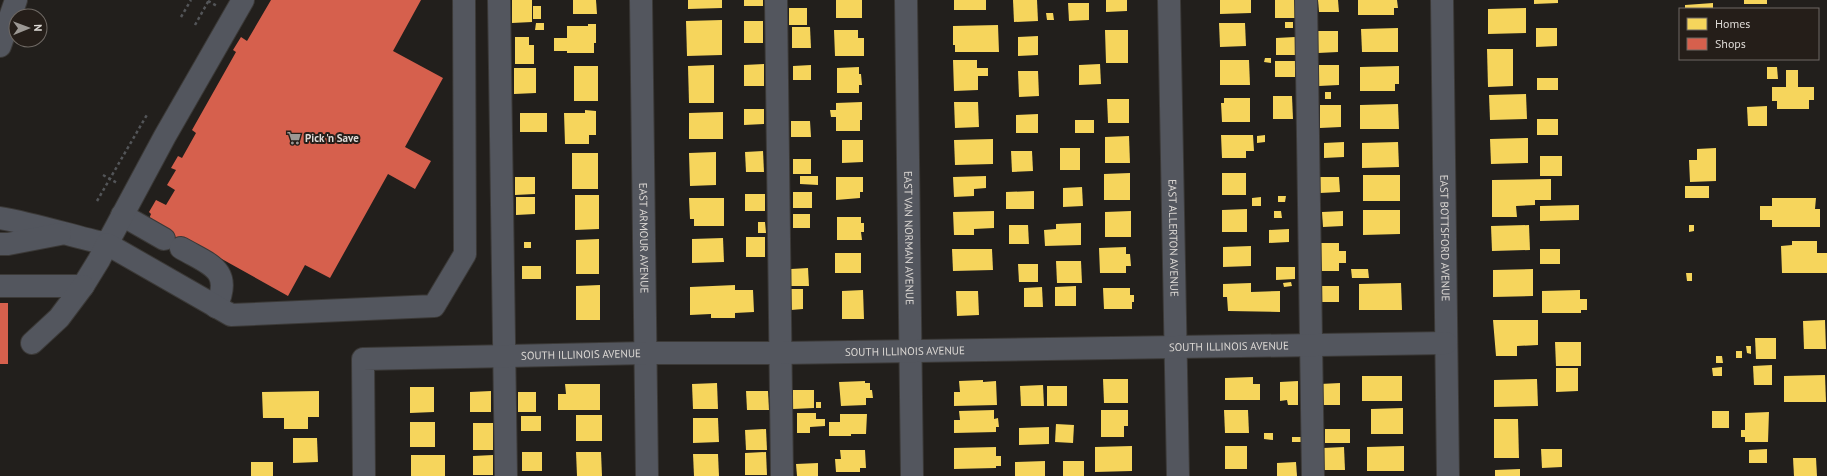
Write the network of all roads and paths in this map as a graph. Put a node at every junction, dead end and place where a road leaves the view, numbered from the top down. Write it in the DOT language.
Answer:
graph roads {
  1 [pos="16,0"];
  2 [pos="191,0"];
  3 [pos="208,0"];
  4 [pos="243,0"];
  5 [pos="464,0"];
  6 [pos="499,0"];
  7 [pos="641,0"];
  8 [pos="776,0"];
  9 [pos="906,0"];
  10 [pos="1170,0"];
  11 [pos="1306,0"];
  12 [pos="1442,0"];
  13 [pos="222,8"];
  14 [pos="181,17"];
  15 [pos="194,25"];
  16 [pos="0,46"];
  17 [pos="148,113"];
  18 [pos="98,201"];
  19 [pos="122,215"];
  20 [pos="0,218"];
  21 [pos="61,233"];
  22 [pos="0,244"];
  23 [pos="106,244"];
  24 [pos="0,286"];
  25 [pos="82,286"];
  26 [pos="216,307"];
  27 [pos="32,343"];
  28 [pos="1446,343"];
  29 [pos="1312,345"];
  30 [pos="1175,347"];
  31 [pos="911,351"];
  32 [pos="781,352"];
  33 [pos="646,353"];
  34 [pos="504,357"];
  35 [pos="364,476"];
  36 [pos="506,476"];
  37 [pos="647,476"];
  38 [pos="782,476"];
  39 [pos="912,476"];
  40 [pos="1178,476"];
  41 [pos="1313,476"];
  42 [pos="1448,476"];
  1 -- 16 [label="street"];
  2 -- 14 [label="path"];
  3 -- 13 [label="path"];
  3 -- 15 [label="path"];
  4 -- 19 [label="street"];
  5 -- 26 [label="street"];
  6 -- 34 [label="street"];
  7 -- 33 [label="street, EAST ARMOUR AVENUE"];
  8 -- 32 [label="street"];
  9 -- 31 [label="street, EAST VAN NORMAN AVENUE"];
  10 -- 30 [label="street, EAST ALLERTON AVENUE"];
  11 -- 29 [label="street"];
  12 -- 28 [label="street, EAST BOTTSFORD AVENUE"];
  17 -- 18 [label="path"];
  19 -- 23 [label="street"];
  19 -- 26 [label="street"];
  20 -- 21 [label="street"];
  21 -- 22 [label="street"];
  21 -- 23 [label="street"];
  23 -- 25 [label="street"];
  23 -- 26 [label="street"];
  24 -- 25 [label="street"];
  25 -- 27 [label="street"];
  28 -- 29 [label="street, SOUTH ILLINOIS AVENUE"];
  28 -- 42 [label="street, EAST BOTTSFORD AVENUE"];
  29 -- 30 [label="street, SOUTH ILLINOIS AVENUE"];
  29 -- 41 [label="street"];
  30 -- 31 [label="street, SOUTH ILLINOIS AVENUE"];
  30 -- 40 [label="street, EAST ALLERTON AVENUE"];
  31 -- 32 [label="street, SOUTH ILLINOIS AVENUE"];
  31 -- 39 [label="street, EAST VAN NORMAN AVENUE"];
  32 -- 33 [label="street, SOUTH ILLINOIS AVENUE"];
  32 -- 38 [label="street"];
  33 -- 34 [label="street, SOUTH ILLINOIS AVENUE"];
  33 -- 37 [label="street, EAST ARMOUR AVENUE"];
  34 -- 35 [label="street, SOUTH ILLINOIS AVENUE"];
  34 -- 36 [label="street"];
}
